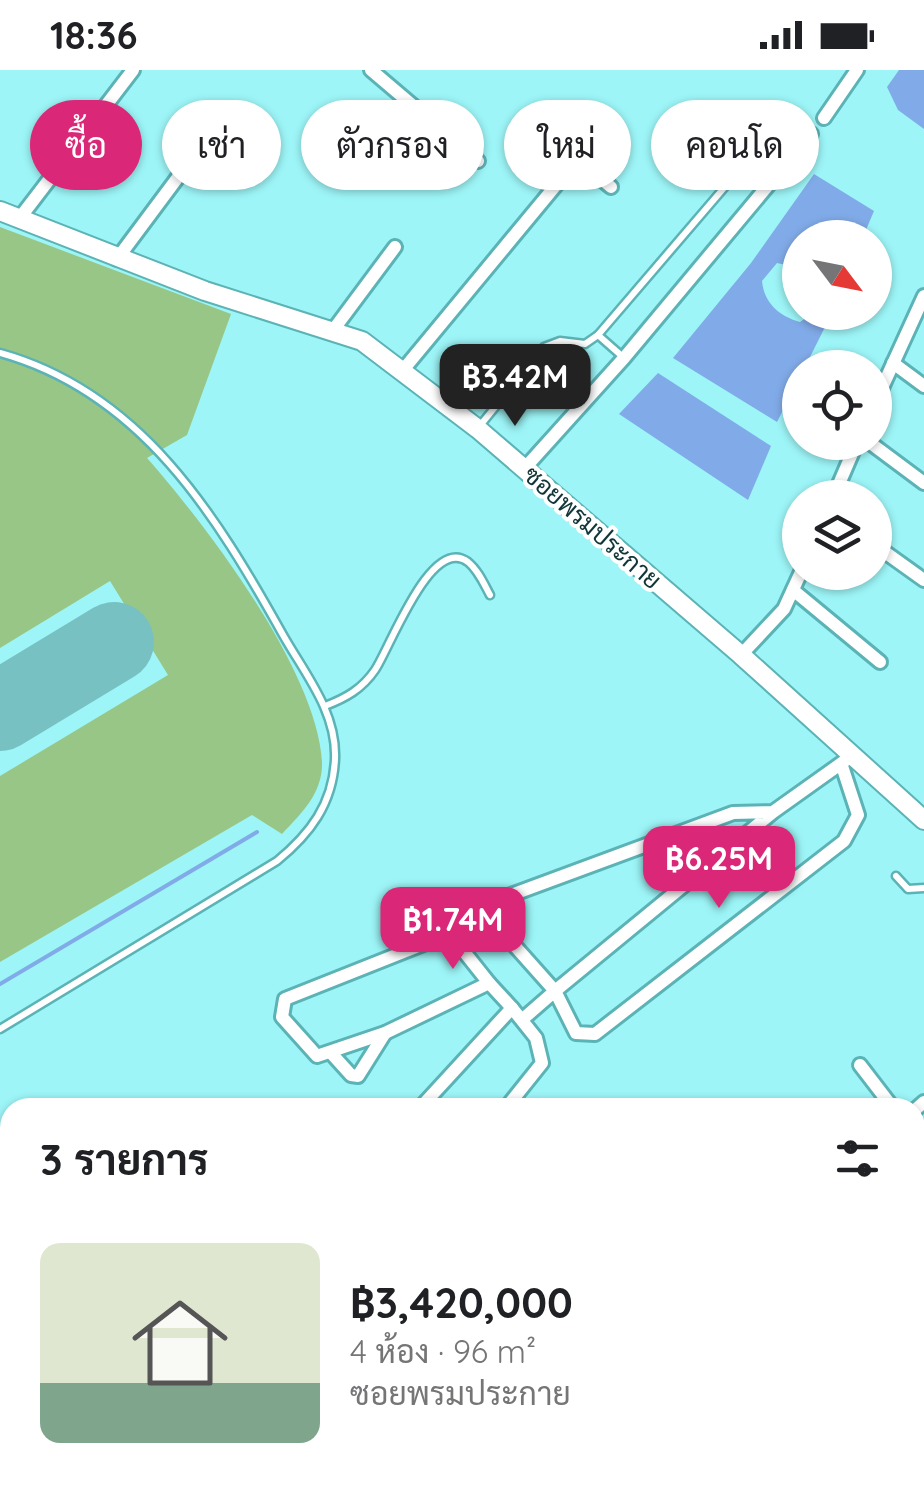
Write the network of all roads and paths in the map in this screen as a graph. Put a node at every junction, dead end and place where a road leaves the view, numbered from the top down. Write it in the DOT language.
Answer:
graph roads {
  1 [pos="132,70"];
  2 [pos="370,70"];
  3 [pos="857,70"];
  4 [pos="406,100"];
  5 [pos="824,118"];
  6 [pos="168,190"];
  7 [pos="553,190"];
  8 [pos="722,190"];
  9 [pos="765,190"];
  10 [pos="0,210"];
  11 [pos="19,219"];
  12 [pos="395,247"];
  13 [pos="117,259"];
  14 [pos="924,296"];
  15 [pos="334,329"];
  16 [pos="598,335"];
  17 [pos="0,353"];
  18 [pos="624,358"];
  19 [pos="893,363"];
  20 [pos="404,370"];
  21 [pos="924,386"];
  22 [pos="478,429"];
  23 [pos="892,459"];
  24 [pos="524,468"];
  25 [pos="924,482"];
  26 [pos="892,557"];
  27 [pos="924,580"];
  28 [pos="793,590"];
  29 [pos="490,595"];
  30 [pos="742,655"];
  31 [pos="880,662"];
  32 [pos="325,706"];
  33 [pos="848,760"];
  34 [pos="772,812"];
  35 [pos="924,820"];
  36 [pos="896,876"];
  37 [pos="924,888"];
  38 [pos="490,983"];
  39 [pos="556,991"];
  40 [pos="512,1008"];
  41 [pos="524,1018"];
  42 [pos="0,1029"];
  43 [pos="385,1033"];
  44 [pos="332,1054"];
  45 [pos="860,1065"];
  46 [pos="429,1098"];
  47 [pos="514,1098"];
  48 [pos="885,1098"];
  1 -- 11 [label="street"];
  2 -- 4 [label="street"];
  3 -- 5 [label="street"];
  6 -- 13 [label="street"];
  7 -- 20 [label="street"];
  8 -- 16 [label="lane"];
  9 -- 18 [label="street"];
  10 -- 11 [label="street, ซอยพรมประกาย"];
  11 -- 13 [label="street, ซอยพรมประกาย"];
  12 -- 15 [label="street"];
  13 -- 15 [label="street, ซอยพรมประกาย"];
  14 -- 19 [label="street"];
  15 -- 20 [label="street, ซอยพรมประกาย"];
  16 -- 18 [label="lane"];
  16 -- 22 [label="lane"];
  17 -- 32 [label="lane"];
  18 -- 24 [label="street"];
  19 -- 21 [label="street"];
  20 -- 22 [label="street, ซอยพรมประกาย"];
  22 -- 24 [label="street, ซอยพรมประกาย"];
  23 -- 25 [label="street"];
  24 -- 30 [label="street, ซอยพรมประกาย"];
  26 -- 27 [label="street"];
  28 -- 30 [label="street"];
  28 -- 31 [label="street"];
  29 -- 32 [label="lane"];
  30 -- 33 [label="street, ซอยพรมประกาย"];
  32 -- 42 [label="lane"];
  33 -- 34 [label="street"];
  33 -- 35 [label="street, ซอยพรมประกาย"];
  33 -- 39 [label="street"];
  34 -- 39 [label="street"];
  34 -- 39 [label="street"];
  36 -- 37 [label="lane"];
  38 -- 40 [label="street"];
  38 -- 43 [label="street"];
  38 -- 44 [label="street"];
  39 -- 41 [label="street"];
  40 -- 41 [label="street"];
  40 -- 46 [label="street"];
  41 -- 47 [label="street"];
  43 -- 44 [label="street"];
  43 -- 44 [label="street"];
  45 -- 48 [label="street"];
}
